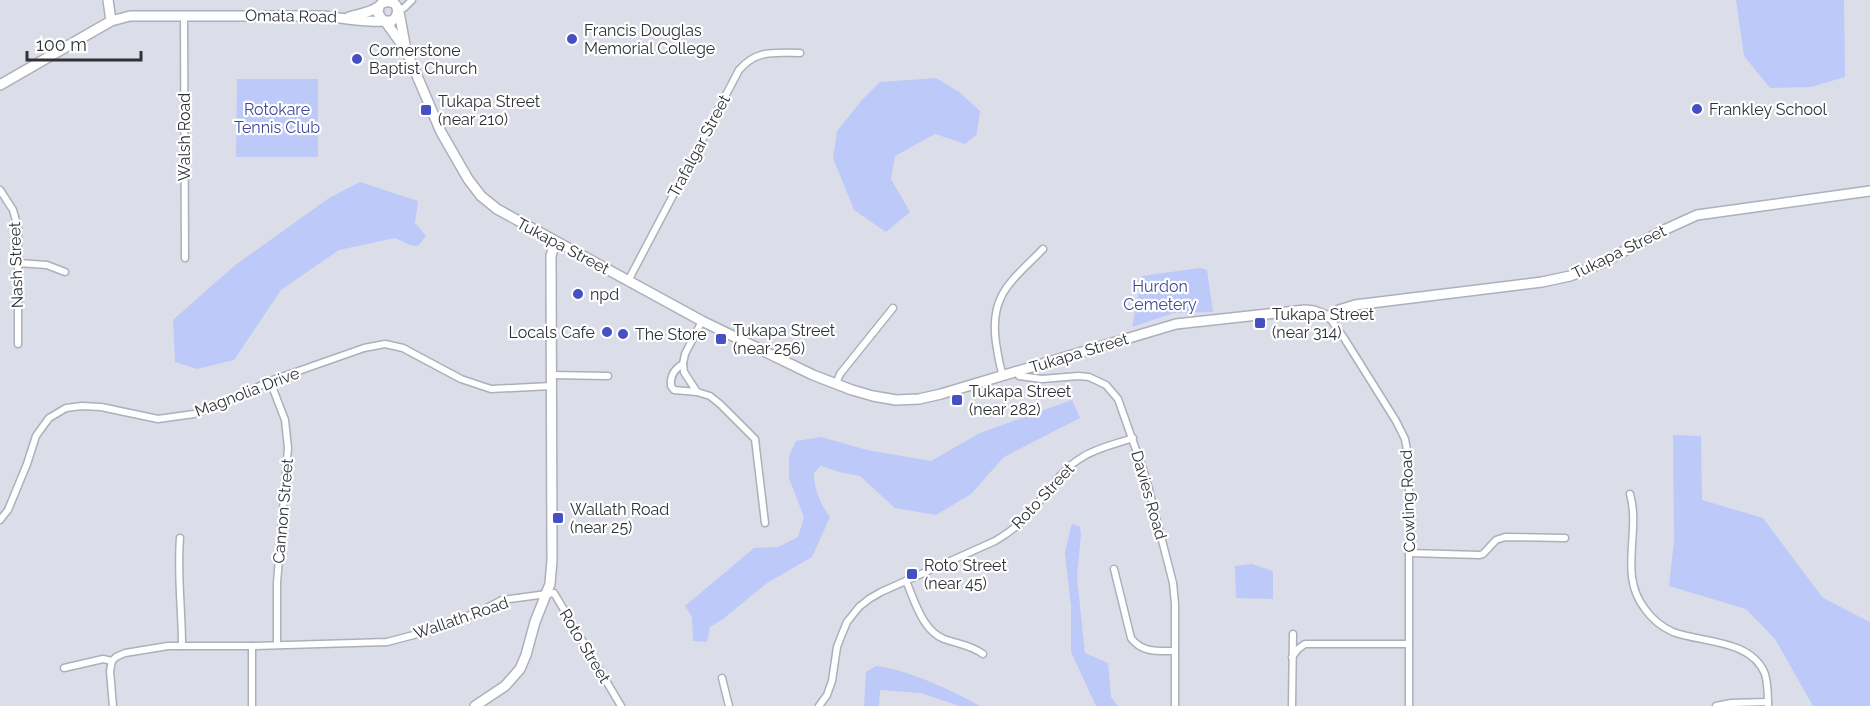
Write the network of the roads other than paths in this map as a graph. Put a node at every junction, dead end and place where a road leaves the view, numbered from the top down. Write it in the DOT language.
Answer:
graph roads {
  1 [pos="108,0"];
  2 [pos="412,0"];
  3 [pos="377,3"];
  4 [pos="395,4"];
  5 [pos="184,16"];
  6 [pos="347,17"];
  7 [pos="111,21"];
  8 [pos="384,21"];
  9 [pos="406,50"];
  10 [pos="800,53"];
  11 [pos="0,84"];
  12 [pos="0,190"];
  13 [pos="1870,191"];
  14 [pos="555,242"];
  15 [pos="1043,249"];
  16 [pos="185,258"];
  17 [pos="18,263"];
  18 [pos="66,272"];
  19 [pos="628,282"];
  20 [pos="893,308"];
  21 [pos="1329,318"];
  22 [pos="702,321"];
  23 [pos="18,344"];
  24 [pos="683,364"];
  25 [pos="1018,371"];
  26 [pos="551,375"];
  27 [pos="1003,375"];
  28 [pos="608,376"];
  29 [pos="270,381"];
  30 [pos="836,384"];
  31 [pos="551,386"];
  32 [pos="697,392"];
  33 [pos="1132,438"];
  34 [pos="1630,494"];
  35 [pos="0,520"];
  36 [pos="765,523"];
  37 [pos="180,538"];
  38 [pos="1565,538"];
  39 [pos="1409,553"];
  40 [pos="1114,569"];
  41 [pos="906,581"];
  42 [pos="546,594"];
  43 [pos="1293,634"];
  44 [pos="1409,644"];
  45 [pos="277,645"];
  46 [pos="182,646"];
  47 [pos="252,646"];
  48 [pos="1175,651"];
  49 [pos="983,654"];
  50 [pos="1292,657"];
  51 [pos="112,661"];
  52 [pos="64,668"];
  53 [pos="722,678"];
  54 [pos="1768,704"];
  55 [pos="113,706"];
  56 [pos="252,706"];
  57 [pos="475,706"];
  58 [pos="621,706"];
  59 [pos="729,706"];
  60 [pos="819,706"];
  61 [pos="1175,706"];
  62 [pos="1292,706"];
  63 [pos="1409,706"];
  64 [pos="1716,706"];
  1 -- 7 [label="street"];
  2 -- 4 [label="street"];
  3 -- 4 [label="street, Omata Road"];
  3 -- 6 [label="street, Omata Road"];
  3 -- 8 [label="street, Tukapa Street"];
  4 -- 8 [label="street"];
  4 -- 9 [label="street, Tukapa Street"];
  5 -- 6 [label="street, Omata Road"];
  5 -- 7 [label="street, Omata Road"];
  5 -- 16 [label="street, Walsh Road"];
  6 -- 8 [label="street, Omata Road"];
  7 -- 11 [label="street, Omata Road"];
  8 -- 9 [label="street, Tukapa Street"];
  9 -- 14 [label="street, Tukapa Street"];
  10 -- 19 [label="street, Trafalgar Street"];
  12 -- 17 [label="street, Nash Street"];
  13 -- 21 [label="street, Tukapa Street"];
  14 -- 19 [label="street, Tukapa Street"];
  14 -- 26 [label="street"];
  15 -- 27 [label="street"];
  17 -- 18 [label="street"];
  17 -- 23 [label="street, Nash Street"];
  19 -- 22 [label="street, Tukapa Street"];
  20 -- 30 [label="street"];
  21 -- 25 [label="street, Tukapa Street"];
  21 -- 39 [label="street, Cowling Road"];
  22 -- 24 [label="street"];
  22 -- 30 [label="street, Tukapa Street"];
  24 -- 32 [label="street"];
  24 -- 32 [label="street"];
  25 -- 27 [label="street, Tukapa Street"];
  25 -- 33 [label="street, Davies Road"];
  26 -- 28 [label="street"];
  26 -- 31 [label="street"];
  27 -- 30 [label="street, Tukapa Street"];
  29 -- 31 [label="street, Magnolia Drive"];
  29 -- 35 [label="street, Magnolia Drive"];
  29 -- 45 [label="street, Cannon Street"];
  31 -- 42 [label="street"];
  32 -- 36 [label="street"];
  33 -- 41 [label="street, Roto Street"];
  33 -- 48 [label="street, Davies Road"];
  34 -- 54 [label="street"];
  37 -- 46 [label="street"];
  38 -- 39 [label="street"];
  39 -- 44 [label="street, Cowling Road"];
  40 -- 48 [label="street"];
  41 -- 49 [label="street"];
  41 -- 60 [label="street, Roto Street"];
  42 -- 45 [label="street, Wallath Road"];
  42 -- 57 [label="street"];
  42 -- 58 [label="street, Roto Street"];
  43 -- 50 [label="street"];
  44 -- 50 [label="street"];
  44 -- 63 [label="street, Cowling Road"];
  45 -- 47 [label="street, Wallath Road"];
  46 -- 47 [label="street, Wallath Road"];
  46 -- 51 [label="street, Wallath Road"];
  47 -- 56 [label="street"];
  48 -- 61 [label="street, Davies Road"];
  50 -- 62 [label="street"];
  51 -- 52 [label="street, Wallath Road"];
  51 -- 55 [label="street"];
  53 -- 59 [label="street"];
  54 -- 64 [label="street"];
}
